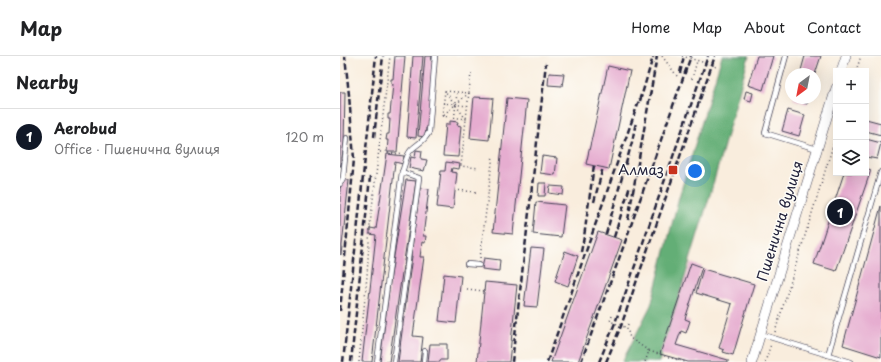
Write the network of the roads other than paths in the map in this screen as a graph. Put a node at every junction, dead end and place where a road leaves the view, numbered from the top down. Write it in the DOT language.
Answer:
graph roads {
  1 [pos="435,56"];
  2 [pos="786,56"];
  3 [pos="846,56"];
  4 [pos="842,68"];
  5 [pos="833,98"];
  6 [pos="347,138"];
  7 [pos="817,149"];
  8 [pos="402,172"];
  9 [pos="881,172"];
  10 [pos="340,184"];
  11 [pos="467,264"];
  12 [pos="479,265"];
  13 [pos="760,334"];
  14 [pos="425,351"];
  15 [pos="828,355"];
  16 [pos="377,362"];
  17 [pos="394,362"];
  18 [pos="424,362"];
  19 [pos="752,362"];
  20 [pos="851,362"];
  1 -- 8 [label="lane"];
  2 -- 7 [label="lane"];
  3 -- 4 [label="street"];
  5 -- 7 [label="street, Пшенична вулиця"];
  6 -- 10 [label="lane"];
  7 -- 13 [label="street, Пшенична вулиця"];
  8 -- 16 [label="lane"];
  8 -- 17 [label="lane"];
  9 -- 15 [label="lane"];
  11 -- 12 [label="lane"];
  13 -- 15 [label="lane"];
  13 -- 19 [label="street, Пшенична вулиця"];
  14 -- 18 [label="lane"];
  15 -- 20 [label="lane"];
}
